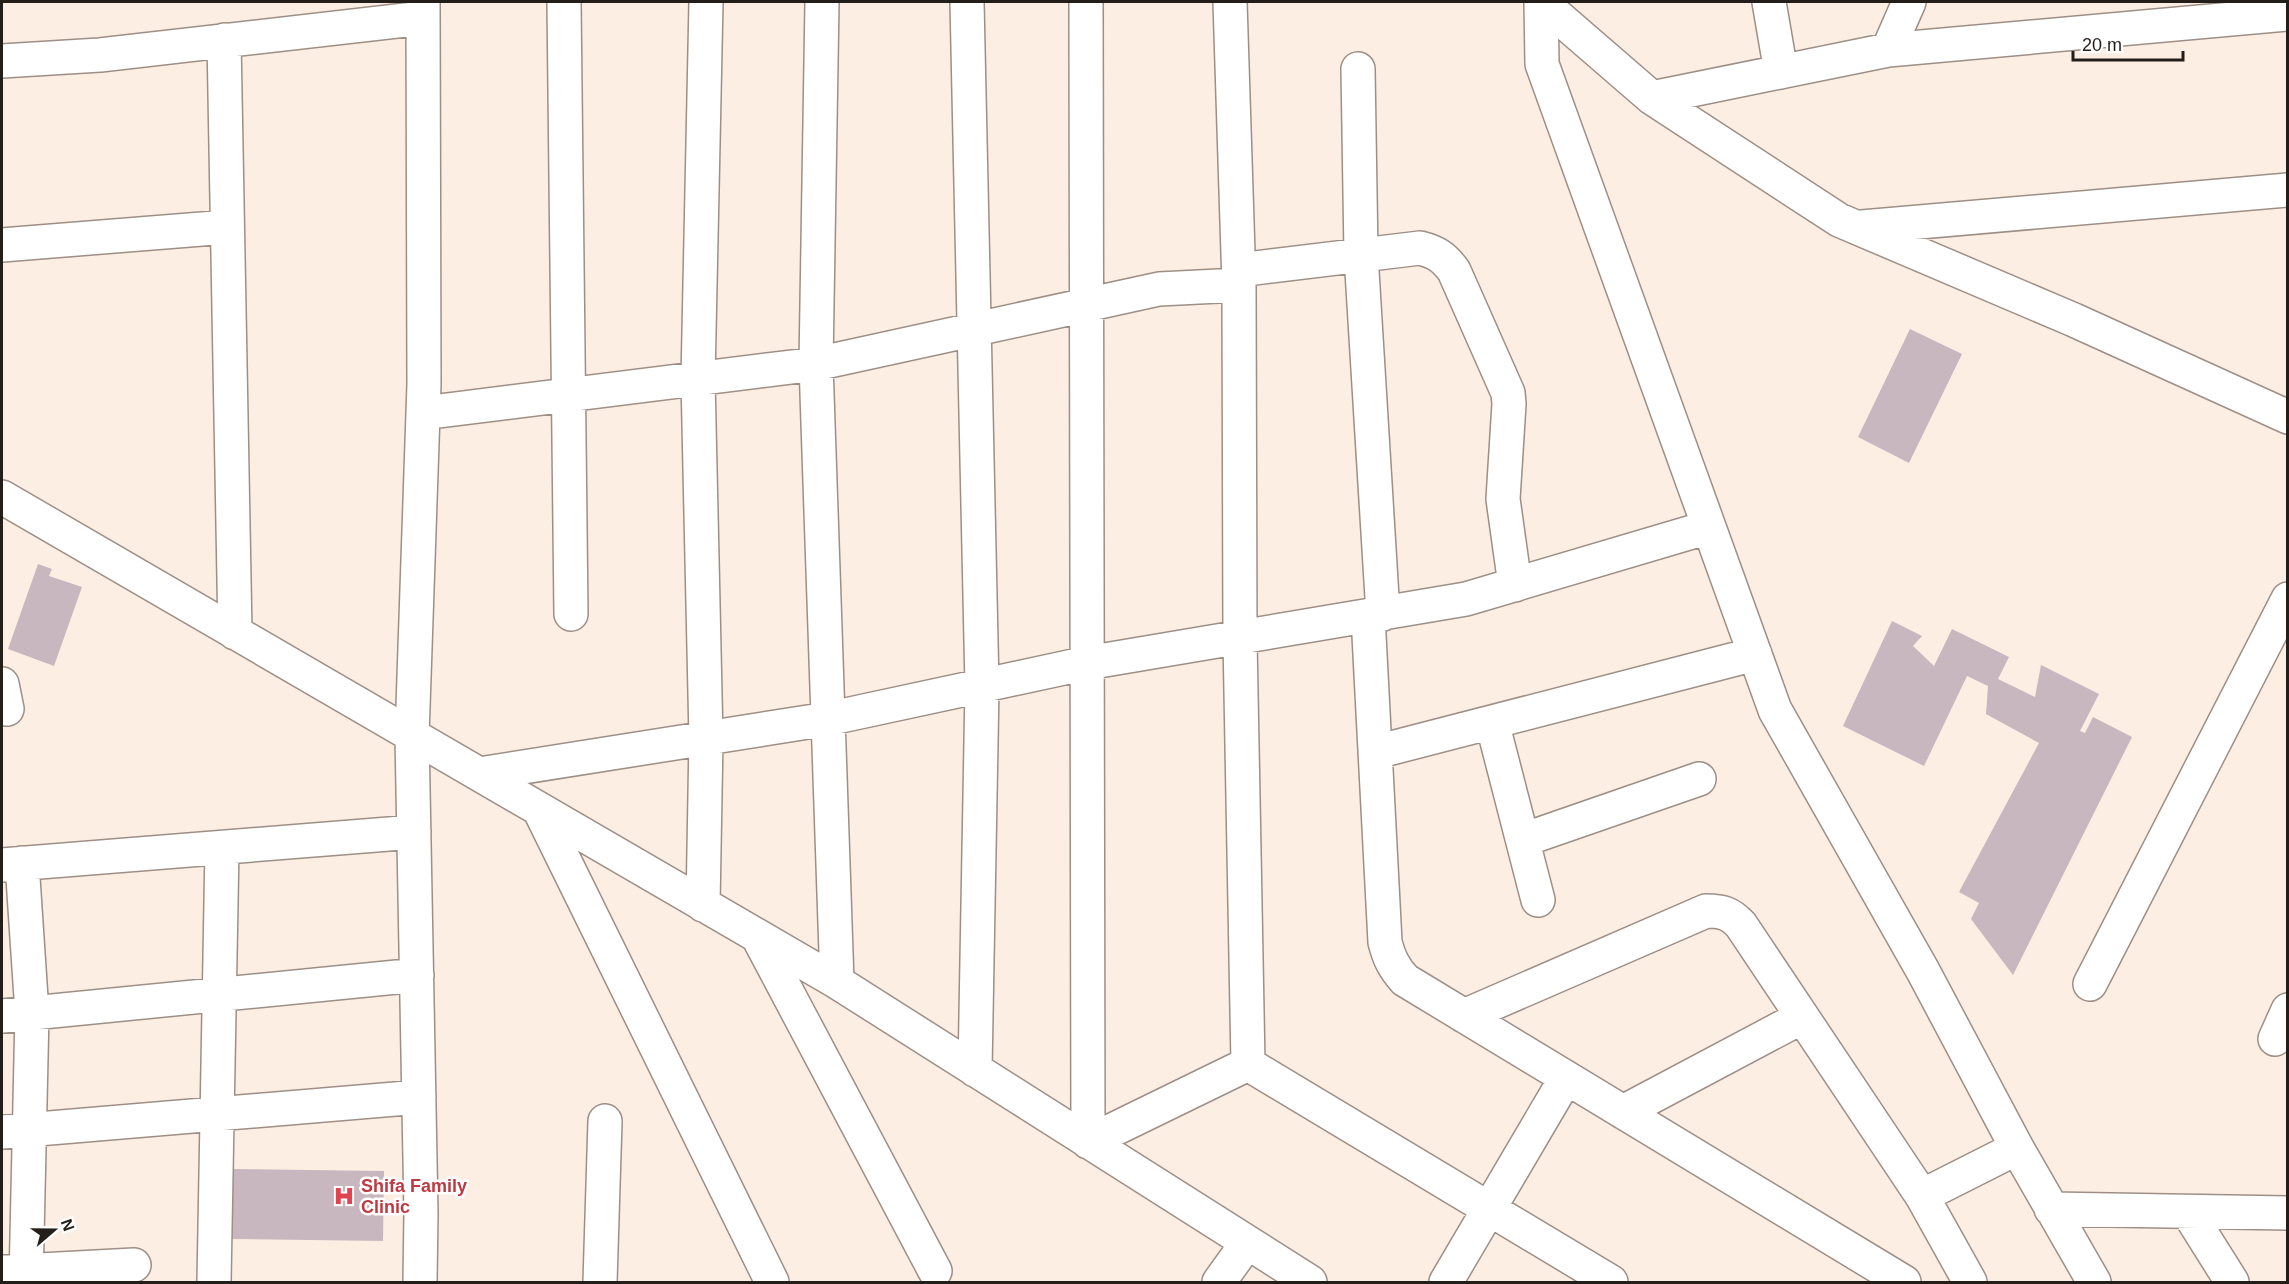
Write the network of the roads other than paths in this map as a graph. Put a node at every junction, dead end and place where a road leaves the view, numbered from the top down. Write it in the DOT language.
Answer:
graph roads {
  1 [pos="564,2"];
  2 [pos="706,2"];
  3 [pos="822,2"];
  4 [pos="967,2"];
  5 [pos="1086,2"];
  6 [pos="1230,2"];
  7 [pos="1541,2"];
  8 [pos="1770,2"];
  9 [pos="1909,2"];
  10 [pos="423,10"];
  11 [pos="2151,14"];
  12 [pos="2288,14"];
  13 [pos="224,40"];
  14 [pos="1888,50"];
  15 [pos="2,61"];
  16 [pos="1358,69"];
  17 [pos="1780,72"];
  18 [pos="1652,98"];
  19 [pos="2288,190"];
  20 [pos="227,226"];
  21 [pos="1857,227"];
  22 [pos="2,246"];
  23 [pos="1361,255"];
  24 [pos="1239,278"];
  25 [pos="1087,305"];
  26 [pos="975,329"];
  27 [pos="816,364"];
  28 [pos="698,379"];
  29 [pos="568,395"];
  30 [pos="423,412"];
  31 [pos="2288,417"];
  32 [pos="2,497"];
  33 [pos="1709,527"];
  34 [pos="1515,585"];
  35 [pos="2288,599"];
  36 [pos="571,614"];
  37 [pos="1376,615"];
  38 [pos="235,633"];
  39 [pos="1240,639"];
  40 [pos="1755,654"];
  41 [pos="1087,663"];
  42 [pos="982,687"];
  43 [pos="827,720"];
  44 [pos="1492,722"];
  45 [pos="412,736"];
  46 [pos="706,739"];
  47 [pos="1376,752"];
  48 [pos="479,774"];
  49 [pos="1699,779"];
  50 [pos="539,809"];
  51 [pos="414,832"];
  52 [pos="1523,840"];
  53 [pos="222,848"];
  54 [pos="12,864"];
  55 [pos="1538,900"];
  56 [pos="703,905"];
  57 [pos="758,937"];
  58 [pos="417,975"];
  59 [pos="837,982"];
  60 [pos="2090,984"];
  61 [pos="219,995"];
  62 [pos="17,1014"];
  63 [pos="1464,1016"];
  64 [pos="1802,1017"];
  65 [pos="1248,1064"];
  66 [pos="975,1070"];
  67 [pos="1566,1078"];
  68 [pos="419,1097"];
  69 [pos="1623,1112"];
  70 [pos="217,1114"];
  71 [pos="605,1122"];
  72 [pos="15,1131"];
  73 [pos="1088,1142"];
  74 [pos="2017,1148"];
  75 [pos="1922,1196"];
  76 [pos="1489,1209"];
  77 [pos="2051,1209"];
  78 [pos="2187,1212"];
  79 [pos="2288,1214"];
  80 [pos="1247,1243"];
  81 [pos="134,1265"];
  82 [pos="934,1271"];
  83 [pos="18,1275"];
  84 [pos="1895,1280"];
  85 [pos="214,1282"];
  86 [pos="420,1282"];
  87 [pos="600,1282"];
  88 [pos="772,1282"];
  89 [pos="1219,1282"];
  90 [pos="1310,1282"];
  91 [pos="1446,1282"];
  92 [pos="1611,1282"];
  93 [pos="1970,1282"];
  94 [pos="2094,1282"];
  95 [pos="2232,1282"];
  1 -- 29 [label="street"];
  2 -- 28 [label="street"];
  3 -- 27 [label="street"];
  4 -- 26 [label="street"];
  5 -- 25 [label="street"];
  6 -- 24 [label="street"];
  7 -- 18 [label="street"];
  7 -- 33 [label="street"];
  8 -- 17 [label="street"];
  9 -- 14 [label="street"];
  10 -- 13 [label="street"];
  10 -- 30 [label="street"];
  11 -- 12 [label="street"];
  11 -- 14 [label="street"];
  13 -- 15 [label="street"];
  13 -- 20 [label="street"];
  14 -- 17 [label="street"];
  16 -- 23 [label="street"];
  17 -- 18 [label="street"];
  18 -- 21 [label="street"];
  19 -- 21 [label="street"];
  20 -- 22 [label="street"];
  20 -- 38 [label="street"];
  21 -- 31 [label="street"];
  23 -- 24 [label="street"];
  23 -- 34 [label="street"];
  23 -- 37 [label="street"];
  24 -- 25 [label="street"];
  24 -- 39 [label="street"];
  25 -- 26 [label="street"];
  25 -- 41 [label="street"];
  26 -- 27 [label="street"];
  26 -- 42 [label="street"];
  27 -- 28 [label="street"];
  27 -- 43 [label="street"];
  28 -- 29 [label="street"];
  28 -- 46 [label="street"];
  29 -- 30 [label="street"];
  29 -- 36 [label="street"];
  30 -- 45 [label="street"];
  32 -- 38 [label="street"];
  33 -- 34 [label="street"];
  33 -- 40 [label="street"];
  34 -- 37 [label="street"];
  35 -- 60 [label="street"];
  37 -- 39 [label="street"];
  37 -- 47 [label="street"];
  38 -- 45 [label="street"];
  39 -- 41 [label="street"];
  39 -- 65 [label="street"];
  40 -- 44 [label="street"];
  40 -- 74 [label="street"];
  41 -- 42 [label="street"];
  41 -- 73 [label="street"];
  42 -- 43 [label="street"];
  42 -- 66 [label="street"];
  43 -- 46 [label="street"];
  43 -- 59 [label="street"];
  44 -- 47 [label="street"];
  44 -- 52 [label="street"];
  45 -- 48 [label="street"];
  45 -- 51 [label="street"];
  46 -- 48 [label="street"];
  46 -- 56 [label="street"];
  47 -- 63 [label="street"];
  48 -- 50 [label="street"];
  49 -- 52 [label="street"];
  50 -- 56 [label="street"];
  50 -- 88 [label="street"];
  51 -- 53 [label="street"];
  51 -- 58 [label="street"];
  52 -- 55 [label="street"];
  53 -- 54 [label="street"];
  53 -- 61 [label="street"];
  54 -- 62 [label="street"];
  56 -- 57 [label="street"];
  57 -- 59 [label="street"];
  57 -- 82 [label="street"];
  58 -- 61 [label="street"];
  58 -- 68 [label="street"];
  59 -- 66 [label="street"];
  61 -- 62 [label="street"];
  61 -- 70 [label="street"];
  62 -- 72 [label="street"];
  63 -- 64 [label="street"];
  63 -- 67 [label="street"];
  64 -- 69 [label="street"];
  64 -- 75 [label="street"];
  65 -- 73 [label="street"];
  65 -- 76 [label="street"];
  66 -- 73 [label="street"];
  67 -- 69 [label="street"];
  67 -- 76 [label="street"];
  68 -- 70 [label="street"];
  68 -- 86 [label="street"];
  69 -- 84 [label="street"];
  70 -- 72 [label="street"];
  70 -- 85 [label="street"];
  71 -- 87 [label="street"];
  72 -- 83 [label="street"];
  73 -- 80 [label="street"];
  74 -- 75 [label="street"];
  74 -- 77 [label="street"];
  75 -- 93 [label="street"];
  76 -- 91 [label="street"];
  76 -- 92 [label="street"];
  77 -- 78 [label="street"];
  77 -- 94 [label="street"];
  78 -- 79 [label="street"];
  78 -- 95 [label="street"];
  80 -- 89 [label="street"];
  80 -- 90 [label="street"];
  81 -- 83 [label="street"];
}
